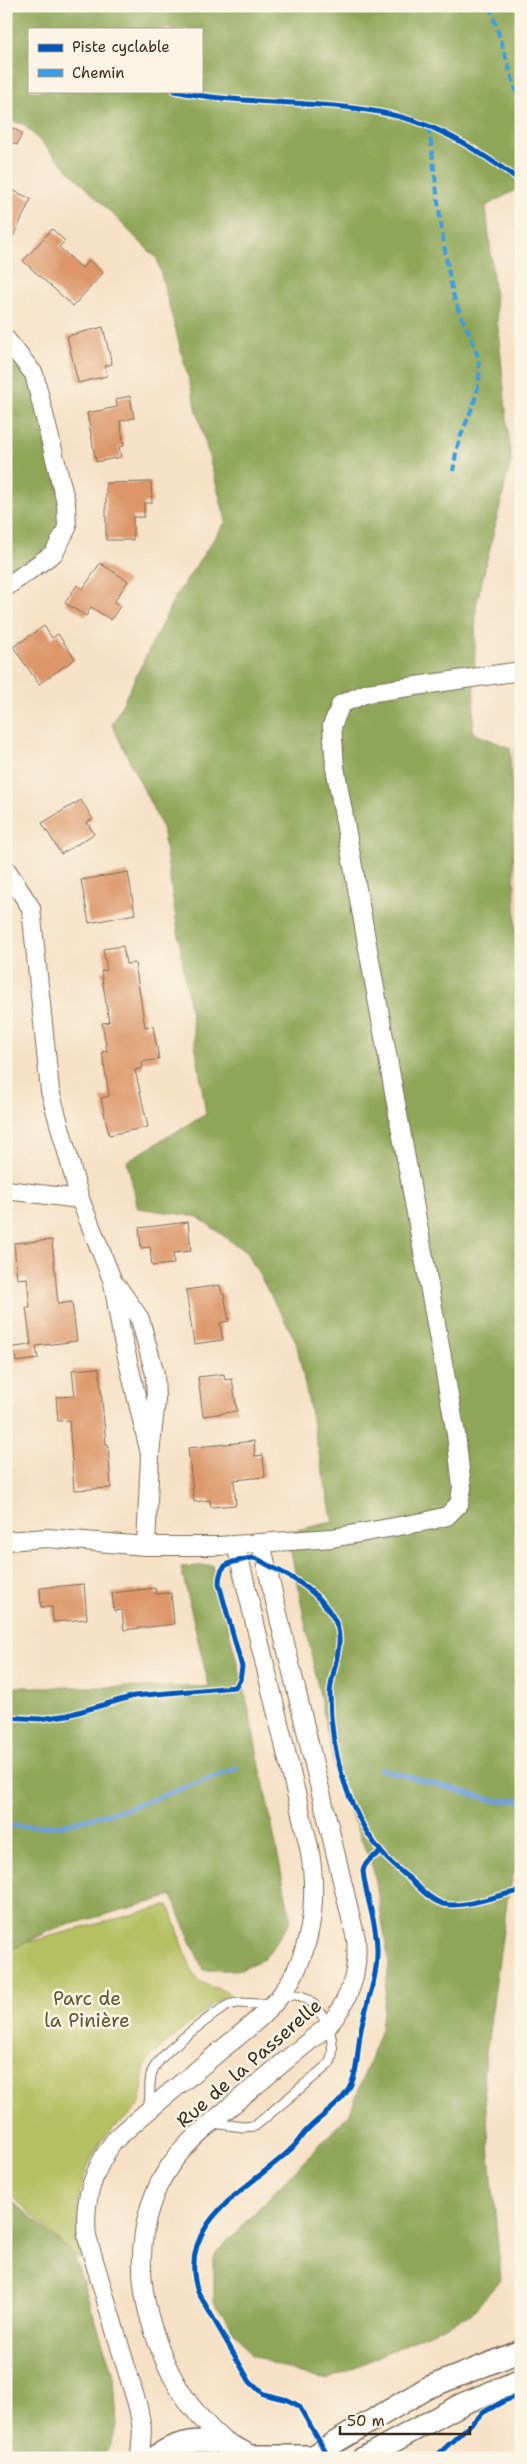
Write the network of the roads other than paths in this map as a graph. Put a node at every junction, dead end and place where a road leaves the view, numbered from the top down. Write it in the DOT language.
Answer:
graph roads {
  1 [pos="6,339"];
  2 [pos="6,587"];
  3 [pos="521,671"];
  4 [pos="6,869"];
  5 [pos="6,1190"];
  6 [pos="80,1199"];
  7 [pos="6,1541"];
  8 [pos="260,1543"];
  9 [pos="236,1545"];
  10 [pos="146,1546"];
  11 [pos="276,2001"];
  12 [pos="328,2026"];
  13 [pos="146,2114"];
  14 [pos="210,2123"];
  15 [pos="521,2351"];
  16 [pos="521,2380"];
  17 [pos="226,2443"];
  18 [pos="252,2457"];
  19 [pos="140,2458"];
  20 [pos="154,2458"];
  21 [pos="364,2458"];
  1 -- 2 [label="street"];
  3 -- 8 [label="street"];
  4 -- 6 [label="street"];
  5 -- 6 [label="street"];
  6 -- 10 [label="street"];
  7 -- 10 [label="street"];
  8 -- 9 [label="street"];
  8 -- 12 [label="street, Rue de la Passerelle"];
  9 -- 10 [label="street"];
  9 -- 11 [label="street, Rue de la Passerelle"];
  11 -- 12 [label="lane"];
  11 -- 13 [label="street, Rue de la Passerelle"];
  11 -- 13 [label="lane"];
  12 -- 14 [label="street, Rue de la Passerelle"];
  12 -- 14 [label="lane"];
  13 -- 19 [label="street, Rue de la Passerelle"];
  14 -- 17 [label="street, Rue de la Passerelle"];
  15 -- 18 [label="street"];
  16 -- 21 [label="street"];
  17 -- 18 [label="street"];
  17 -- 20 [label="street"];
}
